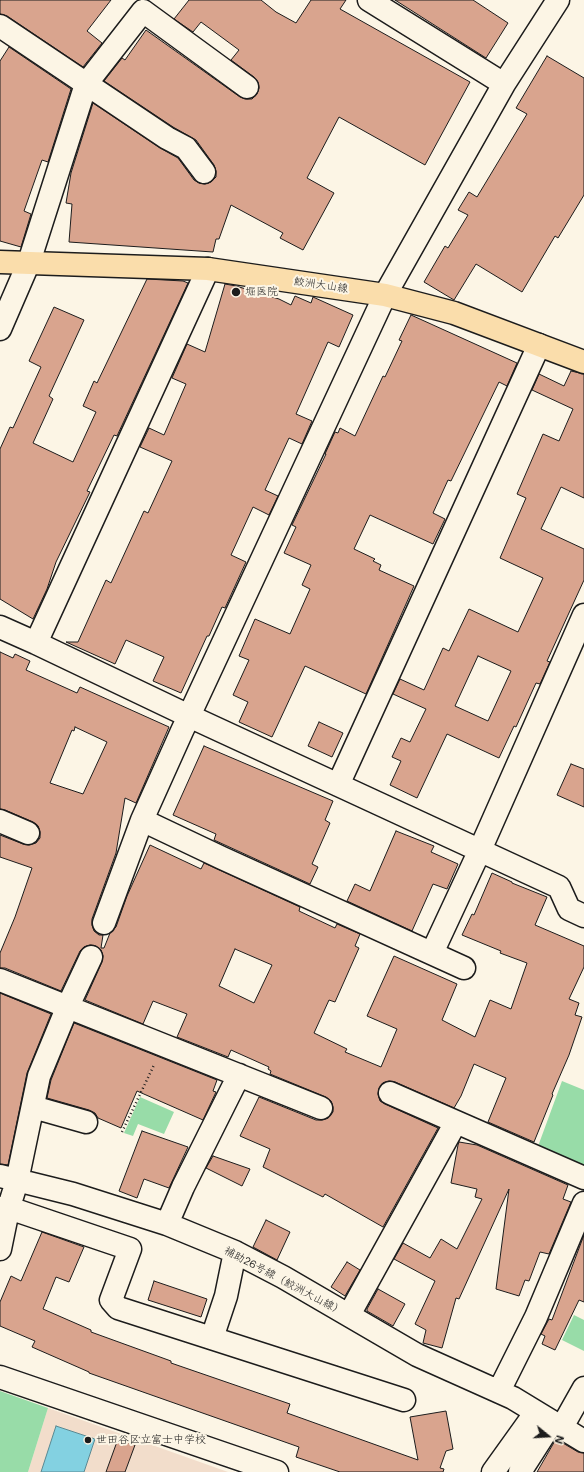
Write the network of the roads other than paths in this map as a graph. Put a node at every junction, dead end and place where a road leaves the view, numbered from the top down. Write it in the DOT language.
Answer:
graph roads {
  1 [pos="369,0"];
  2 [pos="558,0"];
  3 [pos="0,26"];
  4 [pos="86,84"];
  5 [pos="504,84"];
  6 [pos="247,87"];
  7 [pos="204,172"];
  8 [pos="0,262"];
  9 [pos="29,262"];
  10 [pos="208,268"];
  11 [pos="386,294"];
  12 [pos="0,329"];
  13 [pos="539,345"];
  14 [pos="584,362"];
  15 [pos="584,615"];
  16 [pos="0,627"];
  17 [pos="36,642"];
  18 [pos="189,716"];
  19 [pos="338,784"];
  20 [pos="142,820"];
  21 [pos="0,821"];
  22 [pos="28,833"];
  23 [pos="480,850"];
  24 [pos="584,916"];
  25 [pos="104,923"];
  26 [pos="432,953"];
  27 [pos="91,957"];
  28 [pos="464,968"];
  29 [pos="0,980"];
  30 [pos="68,1006"];
  31 [pos="239,1075"];
  32 [pos="390,1093"];
  33 [pos="33,1107"];
  34 [pos="321,1108"];
  35 [pos="86,1122"];
  36 [pos="456,1122"];
  37 [pos="584,1178"];
  38 [pos="8,1179"];
  39 [pos="584,1203"];
  40 [pos="4,1209"];
  41 [pos="166,1224"];
  42 [pos="0,1249"];
  43 [pos="235,1252"];
  44 [pos="349,1316"];
  45 [pos="212,1338"];
  46 [pos="0,1377"];
  47 [pos="584,1388"];
  48 [pos="499,1391"];
  49 [pos="404,1400"];
  50 [pos="550,1420"];
  51 [pos="584,1440"];
  52 [pos="277,1472"];
  53 [pos="493,1472"];
  54 [pos="520,1472"];
  1 -- 5 [label="street"];
  2 -- 5 [label="street"];
  3 -- 4 [label="street"];
  4 -- 6 [label="street"];
  4 -- 7 [label="street"];
  4 -- 9 [label="street"];
  5 -- 11 [label="street"];
  8 -- 9 [label="main road, 鮫洲大山線"];
  9 -- 10 [label="main road, 鮫洲大山線"];
  9 -- 12 [label="street"];
  10 -- 11 [label="main road, 鮫洲大山線"];
  10 -- 17 [label="street"];
  11 -- 13 [label="main road, 鮫洲大山線"];
  11 -- 18 [label="street"];
  13 -- 14 [label="main road, 鮫洲大山線"];
  13 -- 19 [label="street"];
  15 -- 23 [label="street"];
  16 -- 17 [label="street"];
  17 -- 18 [label="street"];
  18 -- 19 [label="street"];
  18 -- 20 [label="street"];
  19 -- 23 [label="street"];
  20 -- 25 [label="street"];
  20 -- 26 [label="street"];
  21 -- 22 [label="street"];
  23 -- 24 [label="street"];
  23 -- 26 [label="street"];
  26 -- 28 [label="street"];
  27 -- 30 [label="street"];
  29 -- 30 [label="street"];
  30 -- 31 [label="street"];
  30 -- 33 [label="street"];
  31 -- 34 [label="street"];
  31 -- 41 [label="street"];
  32 -- 36 [label="street"];
  33 -- 35 [label="street"];
  33 -- 38 [label="street"];
  36 -- 37 [label="street"];
  36 -- 44 [label="street"];
  38 -- 40 [label="street"];
  38 -- 41 [label="street, 補助26号線（鮫洲大山線）"];
  39 -- 48 [label="street"];
  40 -- 42 [label="street"];
  40 -- 45 [label="street"];
  41 -- 43 [label="street, 補助26号線（鮫洲大山線）"];
  43 -- 44 [label="street, 補助26号線（鮫洲大山線）"];
  43 -- 45 [label="street"];
  44 -- 48 [label="street, 補助26号線（鮫洲大山線）"];
  45 -- 49 [label="street"];
  46 -- 52 [label="street"];
  47 -- 50 [label="street"];
  48 -- 50 [label="street, 補助26号線（鮫洲大山線）"];
  50 -- 51 [label="street, 補助26号線（鮫洲大山線）"];
  50 -- 53 [label="street"];
  50 -- 54 [label="street"];
}
